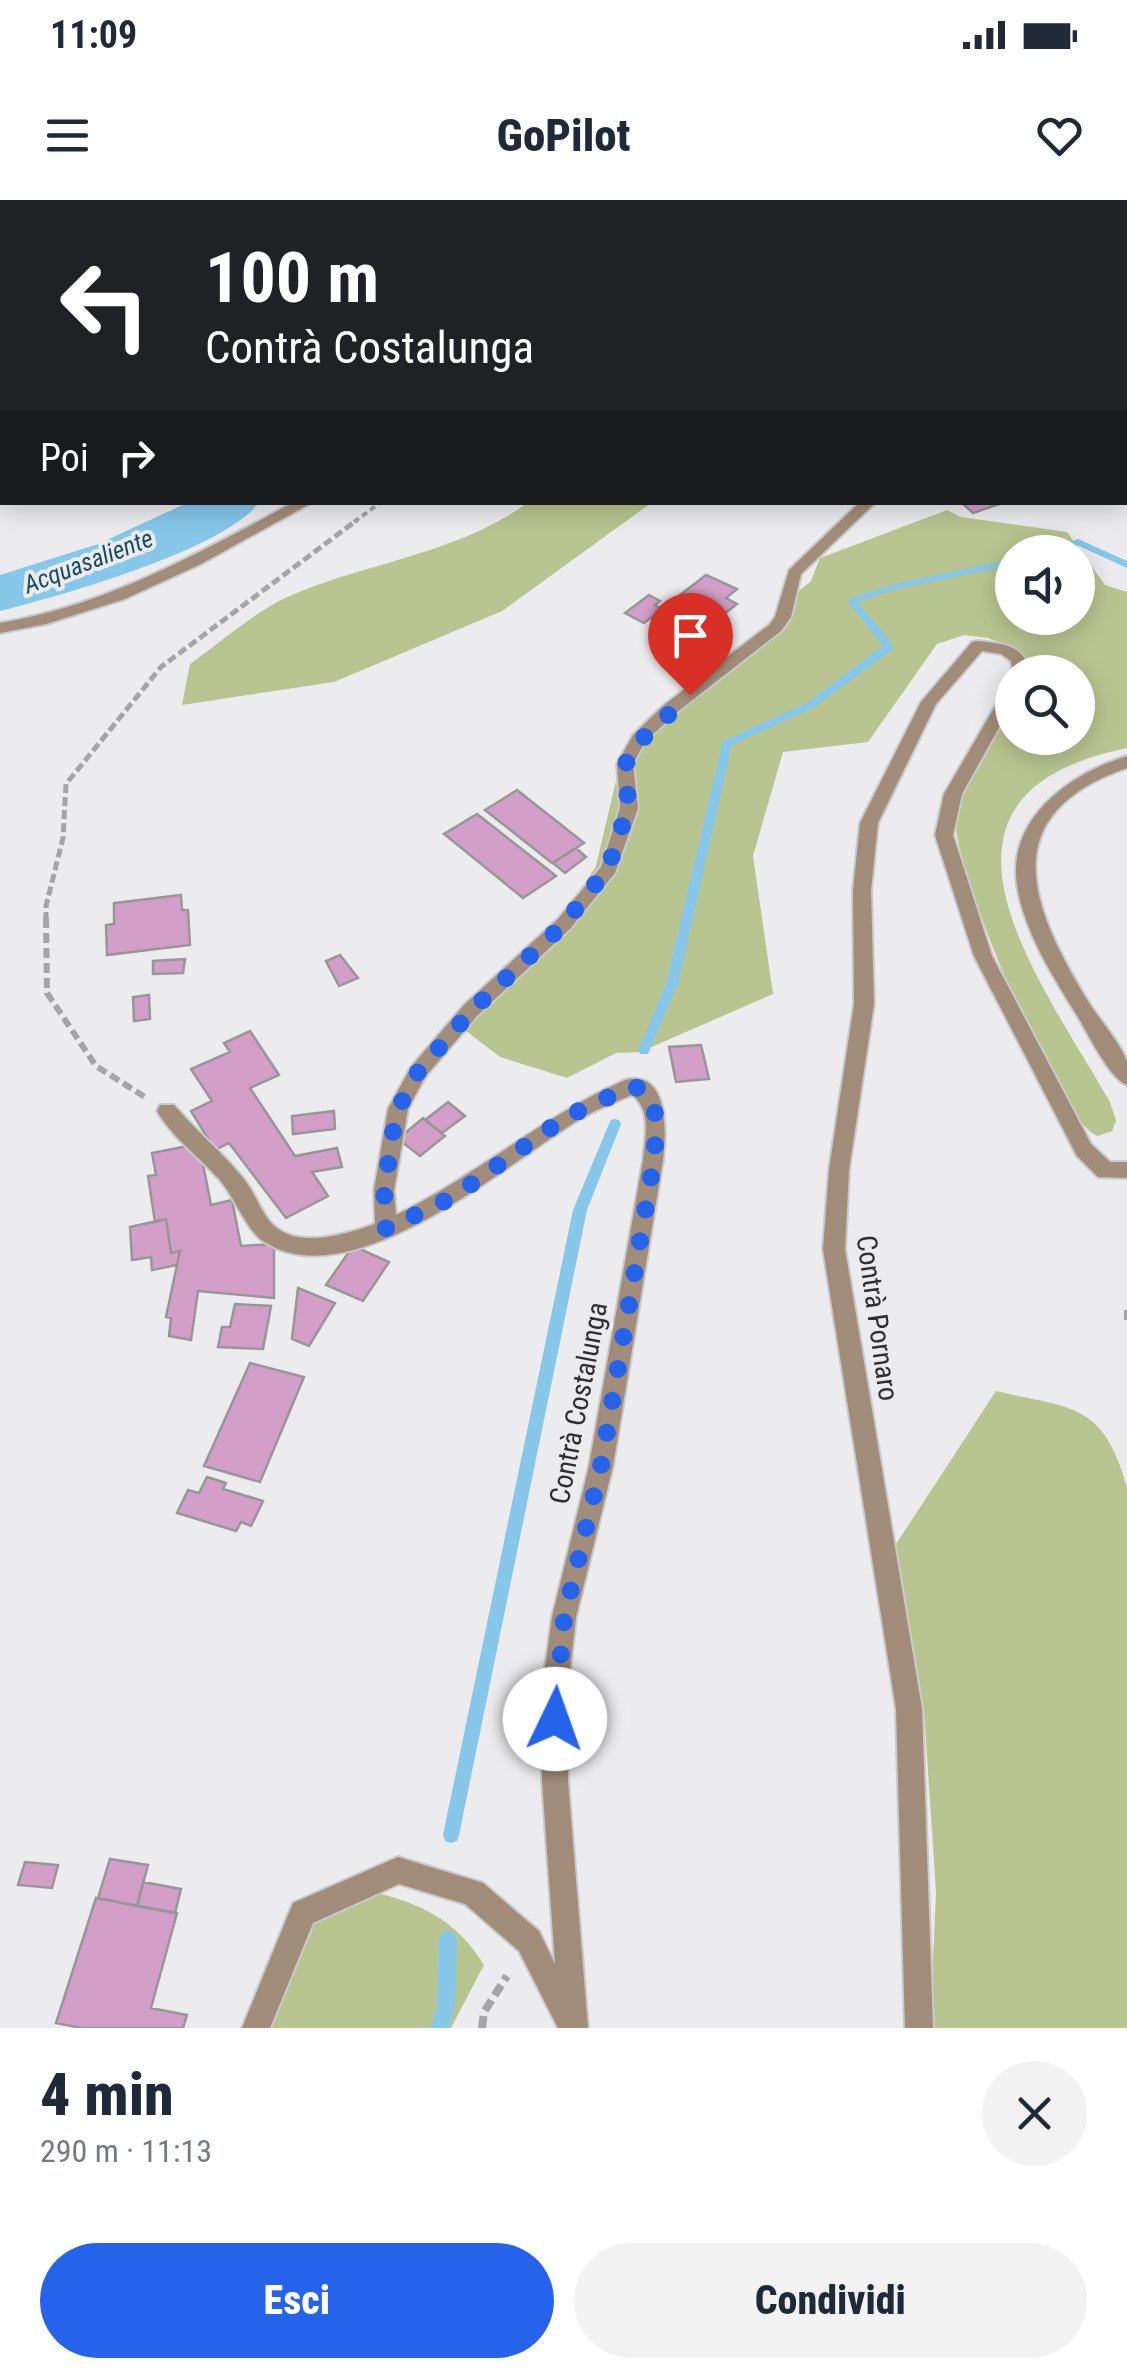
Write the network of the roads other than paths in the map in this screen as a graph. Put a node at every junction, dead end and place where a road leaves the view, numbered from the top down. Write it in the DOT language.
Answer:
graph roads {
  1 [pos="300,505"];
  2 [pos="866,505"];
  3 [pos="0,628"];
  4 [pos="1015,655"];
  5 [pos="995,720"];
  6 [pos="1127,762"];
  7 [pos="1127,1077"];
  8 [pos="167,1111"];
  9 [pos="1127,1170"];
  10 [pos="386,1229"];
  11 [pos="256,2028"];
  12 [pos="573,2028"];
  13 [pos="920,2028"];
  1 -- 3 [label="street"];
  2 -- 10 [label="street"];
  4 -- 13 [label="street, Contrà Pornaro"];
  5 -- 9 [label="street"];
  6 -- 7 [label="street"];
  8 -- 10 [label="street, Contrà Costalunga"];
  10 -- 12 [label="street, Contrà Costalunga"];
  11 -- 12 [label="street"];
}
